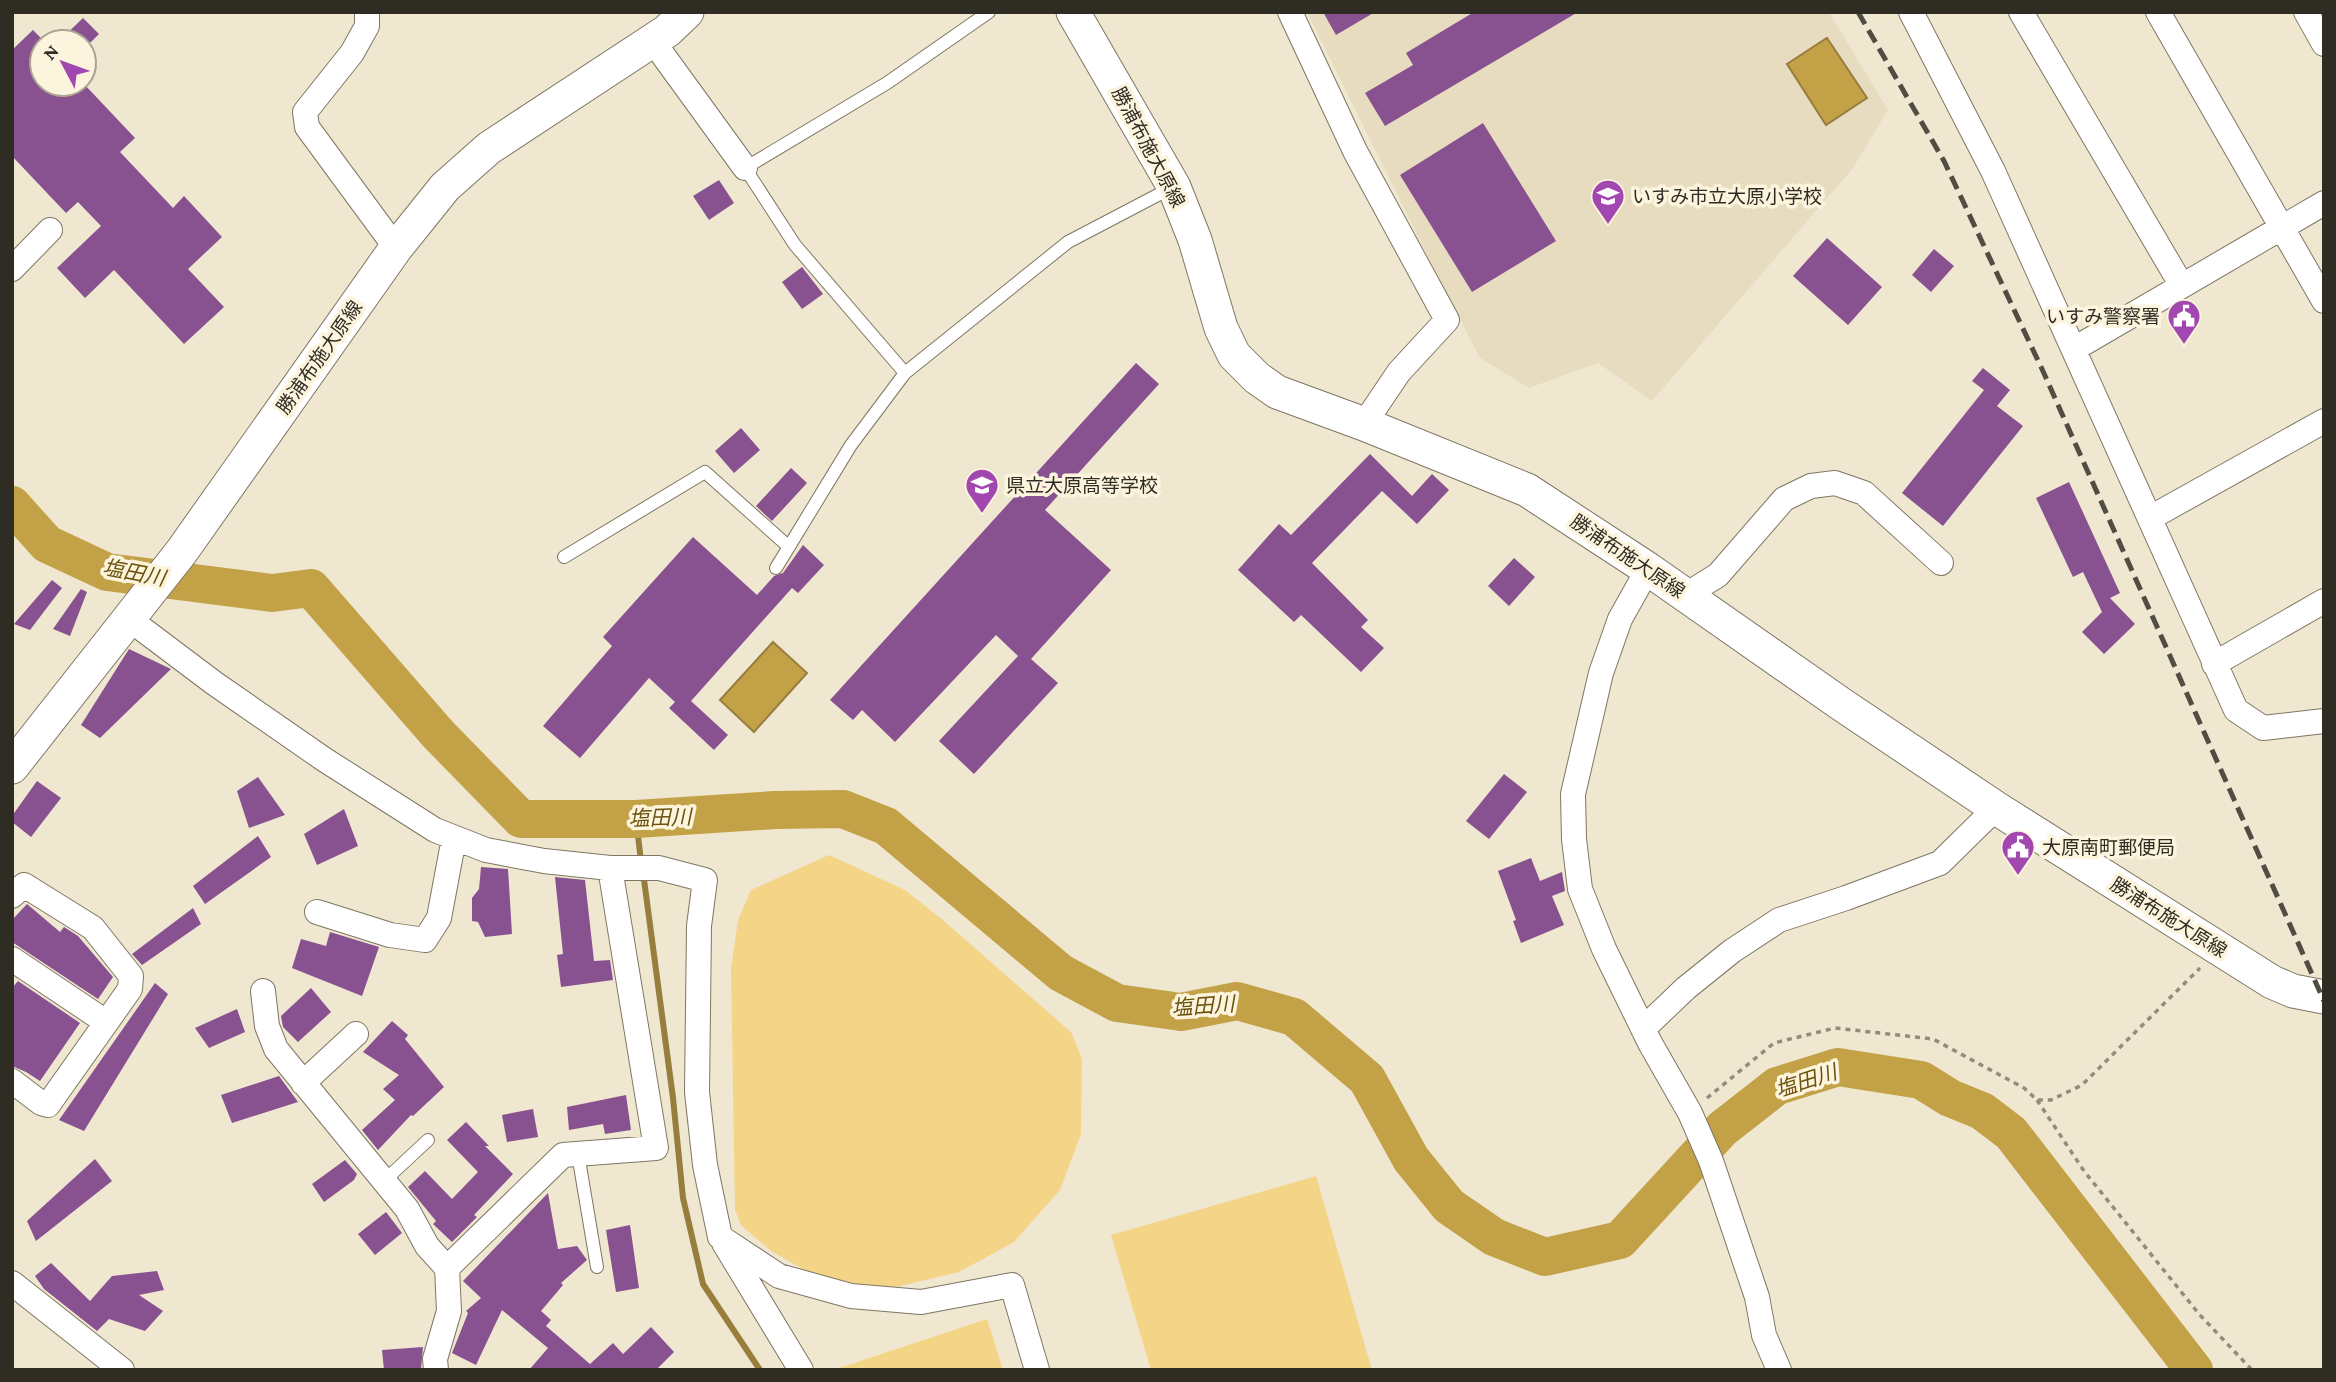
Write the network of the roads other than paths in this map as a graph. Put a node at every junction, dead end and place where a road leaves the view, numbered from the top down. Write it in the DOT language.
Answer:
graph roads {
  1 [pos="367,12"];
  2 [pos="989,12"];
  3 [pos="1073,12"];
  4 [pos="1290,12"];
  5 [pos="1911,12"];
  6 [pos="2021,12"];
  7 [pos="2158,12"];
  8 [pos="2306,12"];
  9 [pos="666,24"];
  10 [pos="2324,44"];
  11 [pos="744,168"];
  12 [pos="1174,187"];
  13 [pos="2324,203"];
  14 [pos="2281,228"];
  15 [pos="50,230"];
  16 [pos="396,248"];
  17 [pos="12,269"];
  18 [pos="2182,286"];
  19 [pos="2324,301"];
  20 [pos="2074,349"];
  21 [pos="905,373"];
  22 [pos="2324,421"];
  23 [pos="1364,424"];
  24 [pos="2150,518"];
  25 [pos="789,547"];
  26 [pos="564,557"];
  27 [pos="1941,563"];
  28 [pos="776,568"];
  29 [pos="1648,569"];
  30 [pos="1686,595"];
  31 [pos="2324,601"];
  32 [pos="134,613"];
  33 [pos="2214,664"];
  34 [pos="2324,722"];
  35 [pos="12,767"];
  36 [pos="1996,808"];
  37 [pos="454,838"];
  38 [pos="632,868"];
  39 [pos="12,896"];
  40 [pos="317,912"];
  41 [pos="12,960"];
  42 [pos="263,991"];
  43 [pos="2324,998"];
  44 [pos="106,1022"];
  45 [pos="1643,1029"];
  46 [pos="356,1034"];
  47 [pos="12,1081"];
  48 [pos="303,1083"];
  49 [pos="428,1140"];
  50 [pos="579,1154"];
  51 [pos="384,1181"];
  52 [pos="720,1237"];
  53 [pos="597,1267"];
  54 [pos="447,1268"];
  55 [pos="12,1283"];
  56 [pos="122,1370"];
  57 [pos="436,1370"];
  58 [pos="801,1370"];
  59 [pos="1037,1370"];
  60 [pos="1779,1370"];
  1 -- 16 [label="street"];
  2 -- 11 [label="lane"];
  3 -- 12 [label="main road, 勝浦布施大原線"];
  4 -- 23 [label="street"];
  5 -- 20 [label="street"];
  6 -- 18 [label="street"];
  7 -- 14 [label="street"];
  8 -- 10 [label="street"];
  9 -- 11 [label="street"];
  9 -- 16 [label="main road, 勝浦布施大原線"];
  11 -- 21 [label="lane"];
  12 -- 21 [label="lane"];
  12 -- 23 [label="main road, 勝浦布施大原線"];
  13 -- 14 [label="street"];
  14 -- 18 [label="street"];
  14 -- 19 [label="street"];
  15 -- 17 [label="street"];
  16 -- 32 [label="main road, 勝浦布施大原線"];
  18 -- 20 [label="street"];
  20 -- 24 [label="street"];
  21 -- 25 [label="lane"];
  22 -- 24 [label="street"];
  23 -- 29 [label="main road, 勝浦布施大原線"];
  24 -- 33 [label="street"];
  25 -- 26 [label="lane"];
  25 -- 28 [label="lane"];
  27 -- 30 [label="street"];
  29 -- 30 [label="main road, 勝浦布施大原線"];
  29 -- 45 [label="street"];
  30 -- 36 [label="main road, 勝浦布施大原線"];
  31 -- 33 [label="street"];
  32 -- 35 [label="main road, 勝浦布施大原線"];
  32 -- 37 [label="street"];
  33 -- 34 [label="street"];
  36 -- 43 [label="main road, 勝浦布施大原線"];
  36 -- 45 [label="street"];
  37 -- 38 [label="street"];
  37 -- 40 [label="street"];
  38 -- 50 [label="street"];
  38 -- 52 [label="street"];
  39 -- 44 [label="street"];
  41 -- 44 [label="street"];
  42 -- 48 [label="street"];
  44 -- 47 [label="street"];
  45 -- 60 [label="street"];
  46 -- 48 [label="street"];
  48 -- 51 [label="street"];
  49 -- 51 [label="lane"];
  50 -- 53 [label="lane"];
  50 -- 54 [label="street"];
  51 -- 54 [label="street"];
  52 -- 58 [label="street"];
  52 -- 59 [label="street"];
  54 -- 57 [label="street"];
  55 -- 56 [label="street"];
}
